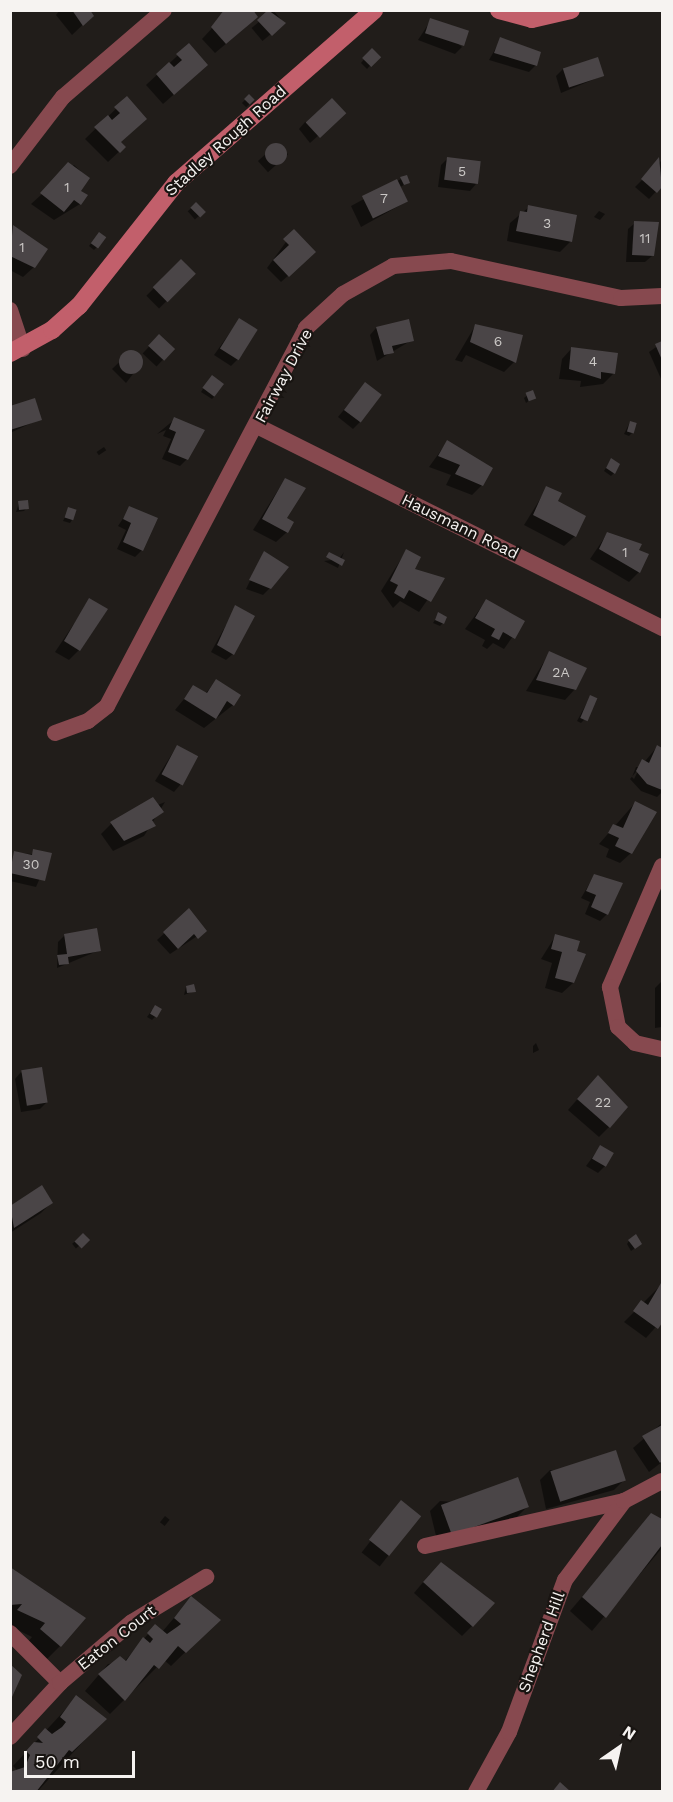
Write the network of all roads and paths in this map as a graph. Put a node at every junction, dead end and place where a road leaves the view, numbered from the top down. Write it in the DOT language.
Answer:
graph roads {
  1 [pos="164,10"];
  2 [pos="374,10"];
  3 [pos="499,10"];
  4 [pos="571,10"];
  5 [pos="10,166"];
  6 [pos="663,296"];
  7 [pos="10,310"];
  8 [pos="17,351"];
  9 [pos="257,426"];
  10 [pos="663,628"];
  11 [pos="55,733"];
  12 [pos="663,866"];
  13 [pos="663,1049"];
  14 [pos="662,1482"];
  15 [pos="624,1501"];
  16 [pos="425,1546"];
  17 [pos="206,1577"];
  18 [pos="10,1633"];
  19 [pos="60,1683"];
  20 [pos="10,1737"];
  21 [pos="476,1791"];
  1 -- 5 [label="street"];
  2 -- 8 [label="main road, Stadley Rough Road"];
  3 -- 4 [label="main road"];
  6 -- 9 [label="street, Fairway Drive"];
  7 -- 8 [label="street"];
  9 -- 10 [label="street, Hausmann Road"];
  9 -- 11 [label="street, Fairway Drive"];
  12 -- 13 [label="street"];
  14 -- 15 [label="street, Shepherd Hill"];
  15 -- 16 [label="street, Shepherd Hill"];
  15 -- 21 [label="street, Shepherd Hill"];
  17 -- 19 [label="street, Eaton Court"];
  18 -- 19 [label="street"];
  19 -- 20 [label="street, Eaton Court"];
}
